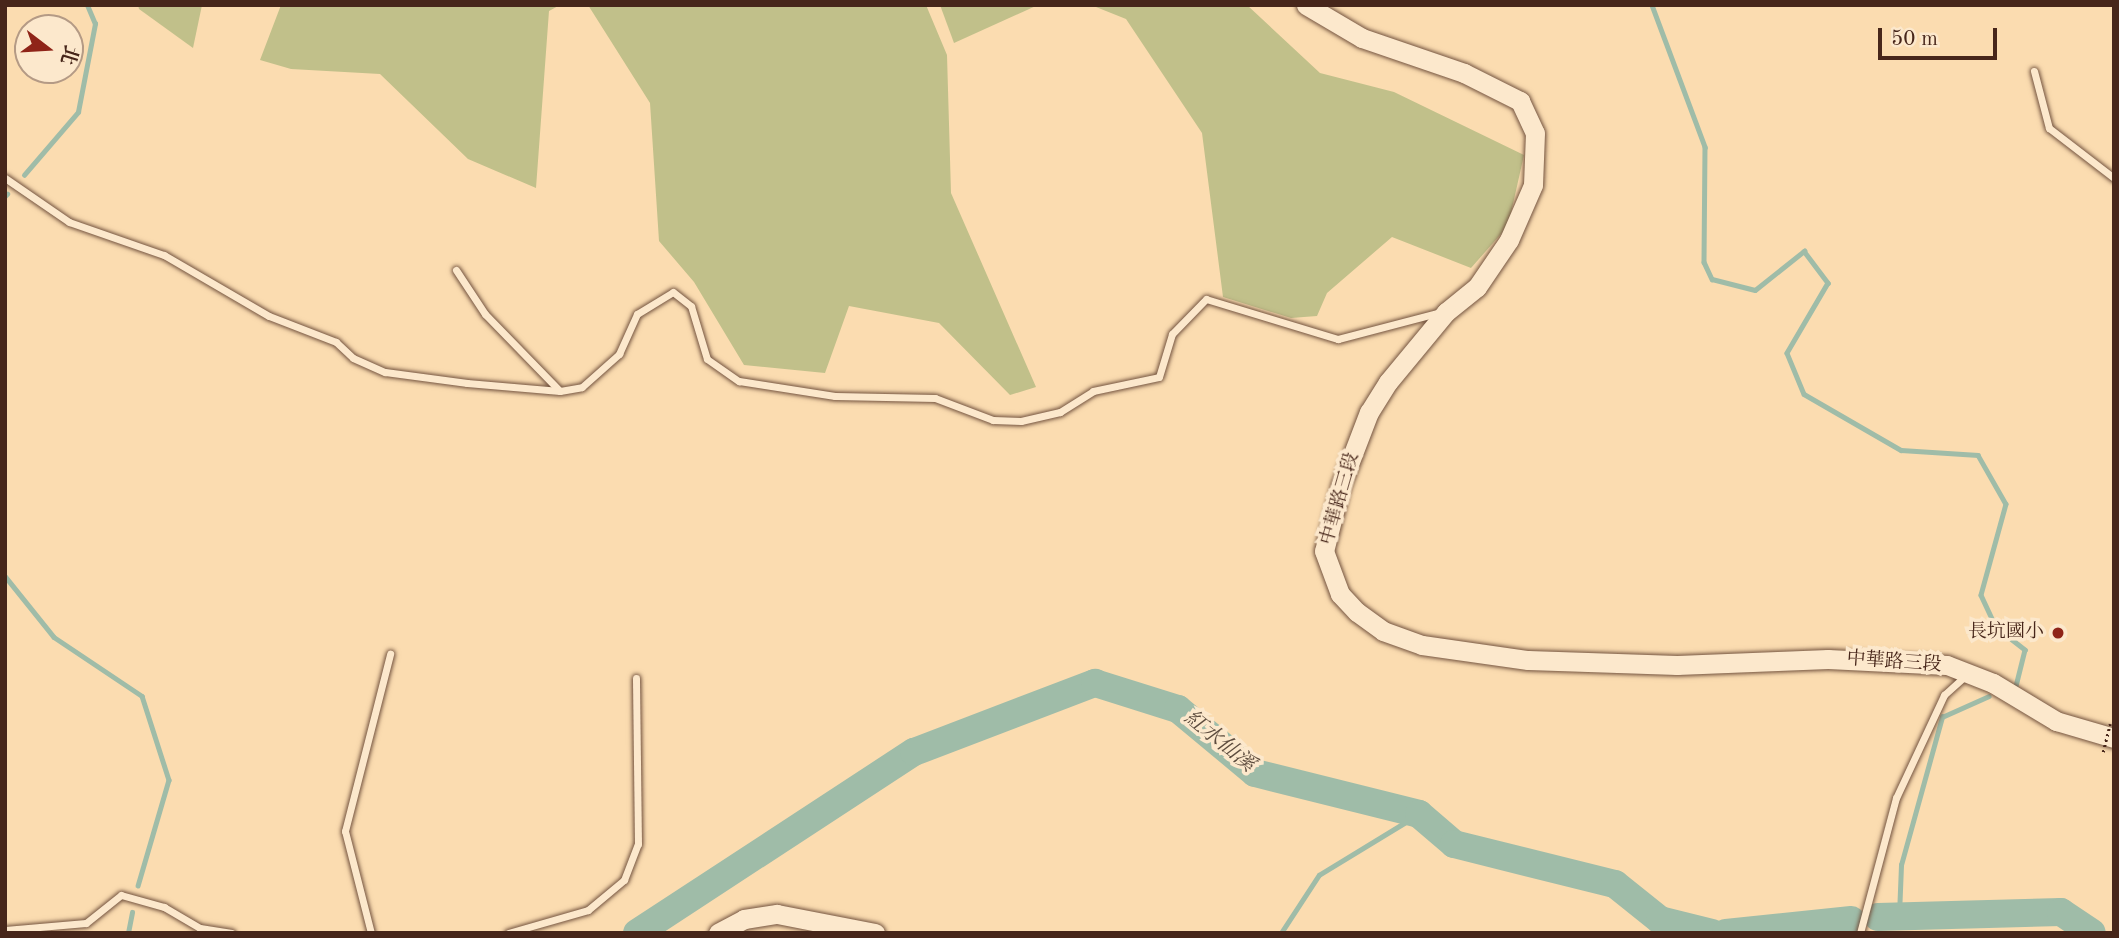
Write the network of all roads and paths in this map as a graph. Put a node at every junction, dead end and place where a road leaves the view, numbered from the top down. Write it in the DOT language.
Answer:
graph roads {
  1 [pos="1306,5"];
  2 [pos="2034,71"];
  3 [pos="5,178"];
  4 [pos="2114,178"];
  5 [pos="456,270"];
  6 [pos="1446,312"];
  7 [pos="560,391"];
  8 [pos="390,654"];
  9 [pos="1969,673"];
  10 [pos="636,678"];
  11 [pos="2109,738"];
  12 [pos="5,930"];
  13 [pos="232,933"];
  14 [pos="371,933"];
  15 [pos="508,933"];
  16 [pos="718,933"];
  17 [pos="875,933"];
  18 [pos="1860,933"];
  1 -- 6 [label="main road, 中華路三段"];
  2 -- 4 [label="lane"];
  3 -- 7 [label="lane"];
  5 -- 7 [label="lane"];
  6 -- 7 [label="lane"];
  6 -- 9 [label="main road, 中華路三段"];
  8 -- 14 [label="lane"];
  9 -- 11 [label="main road, 中華路三段"];
  9 -- 18 [label="lane"];
  10 -- 15 [label="lane"];
  12 -- 13 [label="lane"];
  16 -- 17 [label="main road"];
}
